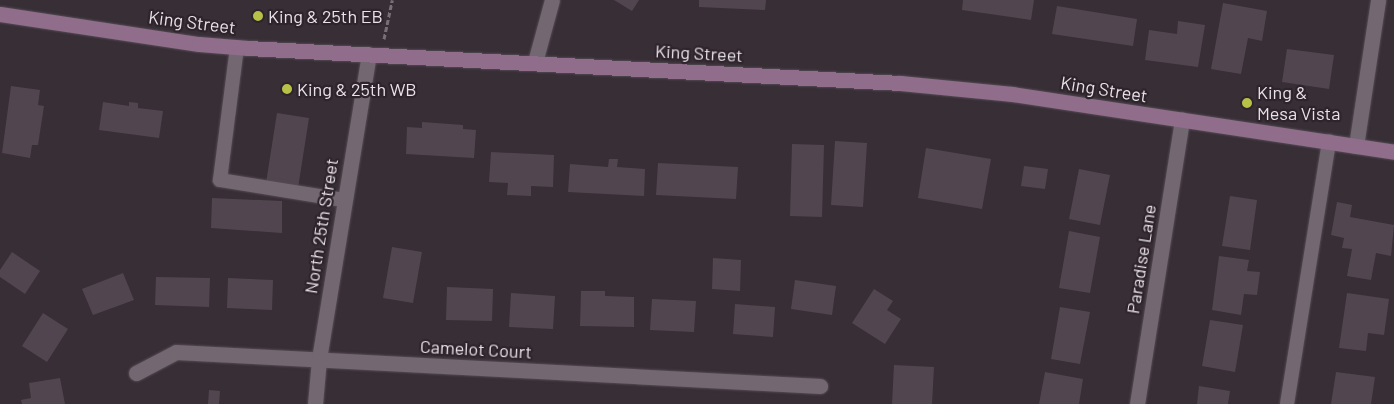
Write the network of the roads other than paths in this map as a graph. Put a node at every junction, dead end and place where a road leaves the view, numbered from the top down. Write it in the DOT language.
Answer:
graph roads {
  1 [pos="547,0"];
  2 [pos="552,0"];
  3 [pos="1378,0"];
  4 [pos="0,14"];
  5 [pos="237,47"];
  6 [pos="375,54"];
  7 [pos="535,62"];
  8 [pos="1182,120"];
  9 [pos="1329,141"];
  10 [pos="1356,146"];
  11 [pos="1394,152"];
  12 [pos="344,200"];
  13 [pos="319,359"];
  14 [pos="136,373"];
  15 [pos="820,386"];
  16 [pos="314,404"];
  17 [pos="1137,404"];
  18 [pos="1287,404"];
  1 -- 2 [label="street"];
  2 -- 7 [label="street"];
  3 -- 10 [label="street"];
  4 -- 5 [label="street, King Street"];
  5 -- 6 [label="street, King Street"];
  5 -- 12 [label="lane"];
  6 -- 7 [label="street, King Street"];
  6 -- 12 [label="street, North 25th Street"];
  7 -- 8 [label="street, King Street"];
  8 -- 9 [label="street, King Street"];
  8 -- 17 [label="street, Paradise Lane"];
  9 -- 10 [label="street, King Street"];
  9 -- 18 [label="lane"];
  10 -- 11 [label="street, King Street"];
  12 -- 13 [label="street, North 25th Street"];
  13 -- 14 [label="street, Camelot Court"];
  13 -- 15 [label="street, Camelot Court"];
  13 -- 16 [label="street, North 25th Street"];
}
